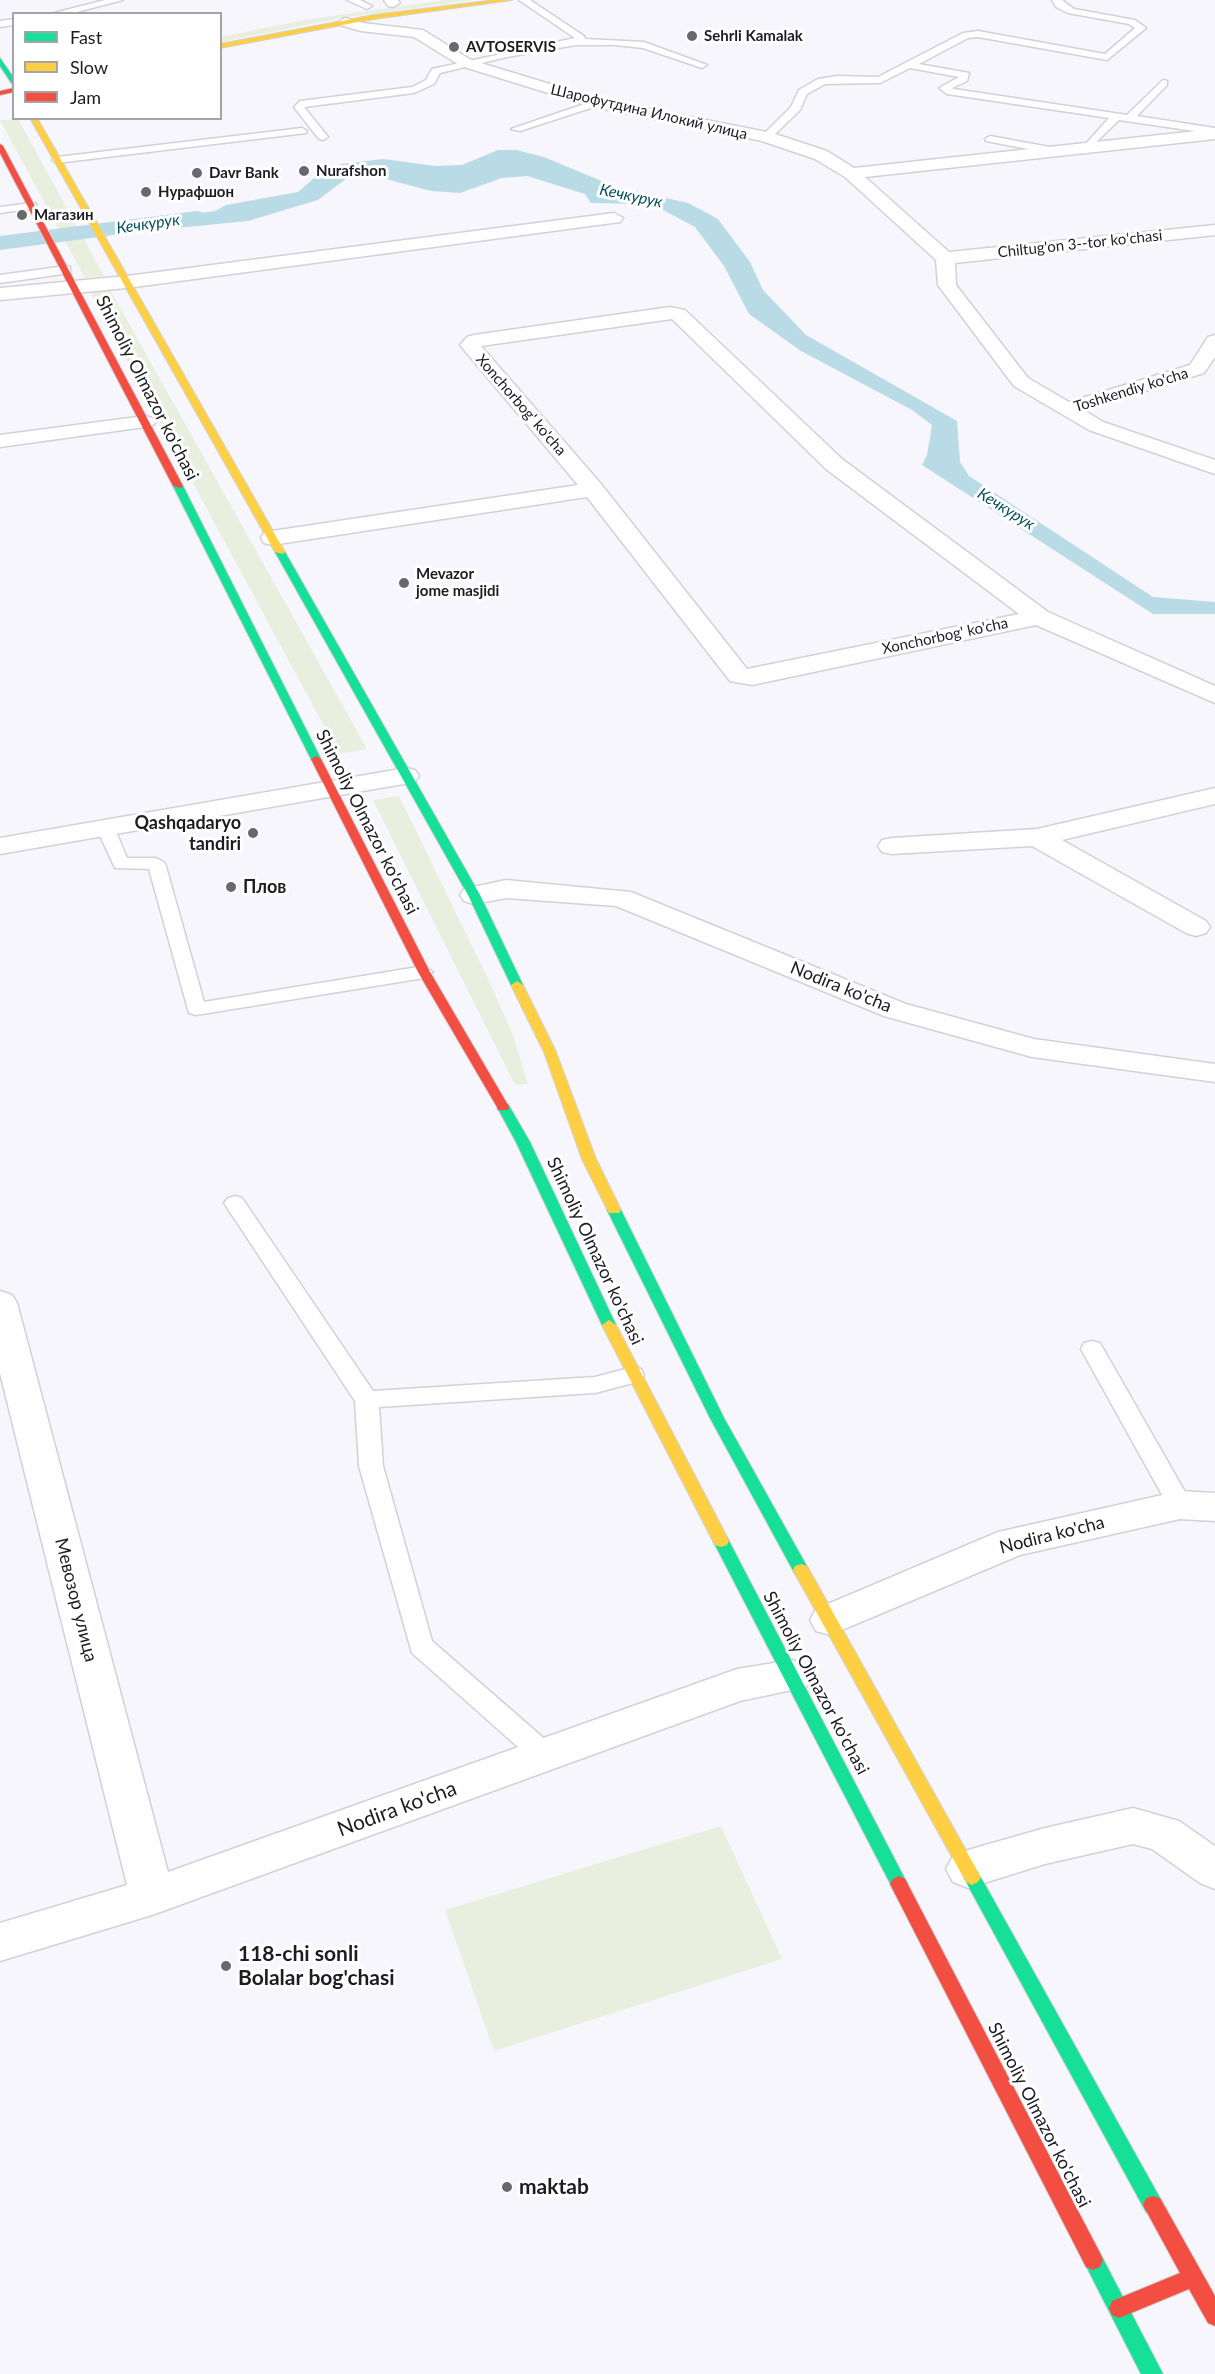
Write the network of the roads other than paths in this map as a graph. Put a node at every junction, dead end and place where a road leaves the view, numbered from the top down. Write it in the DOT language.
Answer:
graph roads {
  1 [pos="118,0"];
  2 [pos="352,0"];
  3 [pos="413,0"];
  4 [pos="509,0"];
  5 [pos="524,0"];
  6 [pos="1057,0"];
  7 [pos="392,1"];
  8 [pos="367,6"];
  9 [pos="63,12"];
  10 [pos="345,22"];
  11 [pos="222,33"];
  12 [pos="576,42"];
  13 [pos="222,46"];
  14 [pos="0,60"];
  15 [pos="466,63"];
  16 [pos="702,64"];
  17 [pos="910,65"];
  18 [pos="9,79"];
  19 [pos="1163,83"];
  20 [pos="596,103"];
  21 [pos="1115,118"];
  22 [pos="1129,119"];
  23 [pos="34,120"];
  24 [pos="516,129"];
  25 [pos="302,131"];
  26 [pos="1215,132"];
  27 [pos="323,137"];
  28 [pos="766,138"];
  29 [pos="990,139"];
  30 [pos="0,146"];
  31 [pos="1088,147"];
  32 [pos="1055,151"];
  33 [pos="57,160"];
  34 [pos="5,168"];
  35 [pos="851,173"];
  36 [pos="32,206"];
  37 [pos="0,210"];
  38 [pos="614,218"];
  39 [pos="1215,230"];
  40 [pos="945,258"];
  41 [pos="70,278"];
  42 [pos="0,279"];
  43 [pos="127,282"];
  44 [pos="0,294"];
  45 [pos="1215,341"];
  46 [pos="1206,370"];
  47 [pos="1067,409"];
  48 [pos="145,422"];
  49 [pos="0,441"];
  50 [pos="1215,467"];
  51 [pos="593,489"];
  52 [pos="272,538"];
  53 [pos="1039,617"];
  54 [pos="1215,695"];
  55 [pos="406,776"];
  56 [pos="330,790"];
  57 [pos="1215,796"];
  58 [pos="105,827"];
  59 [pos="1037,837"];
  60 [pos="0,846"];
  61 [pos="892,846"];
  62 [pos="474,896"];
  63 [pos="1196,927"];
  64 [pos="424,972"];
  65 [pos="1215,1073"];
  66 [pos="235,1203"];
  67 [pos="0,1303"];
  68 [pos="1092,1349"];
  69 [pos="633,1375"];
  70 [pos="367,1400"];
  71 [pos="1198,1506"];
  72 [pos="830,1620"];
  73 [pos="792,1676"];
  74 [pos="546,1756"];
  75 [pos="968,1869"];
  76 [pos="1215,1870"];
  77 [pos="152,1896"];
  78 [pos="0,1942"];
  79 [pos="1194,2277"];
  80 [pos="1119,2308"];
  81 [pos="1215,2316"];
  82 [pos="1152,2374"];
  1 -- 9 [label="lane"];
  2 -- 8 [label="lane"];
  3 -- 7 [label="main road"];
  4 -- 10 [label="main road"];
  5 -- 12 [label="lane"];
  6 -- 17 [label="lane"];
  7 -- 8 [label="main road"];
  8 -- 11 [label="main road"];
  10 -- 13 [label="main road"];
  10 -- 15 [label="street, Шарофутдина Илокий улица"];
  12 -- 15 [label="lane"];
  12 -- 16 [label="lane"];
  14 -- 18 [label="main road"];
  15 -- 20 [label="street, Шарофутдина Илокий улица"];
  15 -- 27 [label="lane"];
  17 -- 21 [label="lane"];
  17 -- 28 [label="lane"];
  19 -- 22 [label="lane"];
  20 -- 24 [label="lane"];
  20 -- 28 [label="street, Шарофутдина Илокий улица"];
  21 -- 22 [label="lane"];
  21 -- 31 [label="lane"];
  22 -- 26 [label="lane"];
  23 -- 33 [label="main road, Shimoliy Olmazor ko'chasi"];
  25 -- 33 [label="lane"];
  26 -- 31 [label="street"];
  28 -- 35 [label="street, Шарофутдина Илокий улица"];
  29 -- 32 [label="lane"];
  30 -- 34 [label="main road, Shimoliy Olmazor ko'chasi"];
  31 -- 32 [label="street"];
  32 -- 35 [label="street"];
  33 -- 43 [label="main road, Shimoliy Olmazor ko'chasi"];
  34 -- 36 [label="main road, Shimoliy Olmazor ko'chasi"];
  35 -- 40 [label="street, Шарофутдина Илокий улица"];
  36 -- 37 [label="lane"];
  36 -- 41 [label="main road, Shimoliy Olmazor ko'chasi"];
  38 -- 43 [label="street"];
  39 -- 40 [label="street, Chiltug'on 3--tor koʻchasi"];
  40 -- 47 [label="street"];
  41 -- 42 [label="lane"];
  41 -- 43 [label="street"];
  41 -- 44 [label="street"];
  41 -- 48 [label="main road, Shimoliy Olmazor ko'chasi"];
  43 -- 52 [label="main road, Shimoliy Olmazor ko'chasi"];
  45 -- 46 [label="street, Toshkendiy ko'cha"];
  46 -- 47 [label="street, Toshkendiy ko'cha"];
  47 -- 50 [label="street"];
  48 -- 49 [label="street"];
  48 -- 56 [label="main road, Shimoliy Olmazor ko'chasi"];
  51 -- 52 [label="street"];
  51 -- 53 [label="street, Xonchorbog' ko'cha"];
  51 -- 53 [label="street, Xonchorbog' ko'cha"];
  52 -- 55 [label="main road, Shimoliy Olmazor ko'chasi"];
  53 -- 54 [label="street, Xonchorbog' ko'cha"];
  55 -- 56 [label="street"];
  55 -- 62 [label="main road, Shimoliy Olmazor ko'chasi"];
  56 -- 58 [label="street"];
  56 -- 64 [label="main road, Shimoliy Olmazor ko'chasi"];
  57 -- 59 [label="street"];
  58 -- 60 [label="street"];
  58 -- 64 [label="lane"];
  59 -- 61 [label="street"];
  59 -- 63 [label="street"];
  62 -- 65 [label="street, Nodira ko'cha"];
  62 -- 72 [label="main road, Shimoliy Olmazor ko'chasi"];
  64 -- 69 [label="main road, Shimoliy Olmazor ko'chasi"];
  66 -- 70 [label="lane"];
  67 -- 77 [label="street, Мевозор улица"];
  68 -- 71 [label="lane"];
  69 -- 70 [label="lane"];
  69 -- 73 [label="main road, Shimoliy Olmazor ko'chasi"];
  70 -- 74 [label="lane"];
  71 -- 72 [label="street, Nodira ko'cha"];
  72 -- 75 [label="main road, Shimoliy Olmazor ko'chasi"];
  73 -- 74 [label="street, Nodira ko'cha"];
  73 -- 80 [label="main road, Shimoliy Olmazor ko'chasi"];
  74 -- 77 [label="street, Nodira ko'cha"];
  75 -- 76 [label="street"];
  75 -- 79 [label="main road, Shimoliy Olmazor ko'chasi"];
  77 -- 78 [label="street, Nodira ko'cha"];
  79 -- 80 [label="main road"];
  79 -- 81 [label="main road, Shimoliy Olmazor ko'chasi"];
  80 -- 82 [label="main road, Shimoliy Olmazor ko'chasi"];
}
